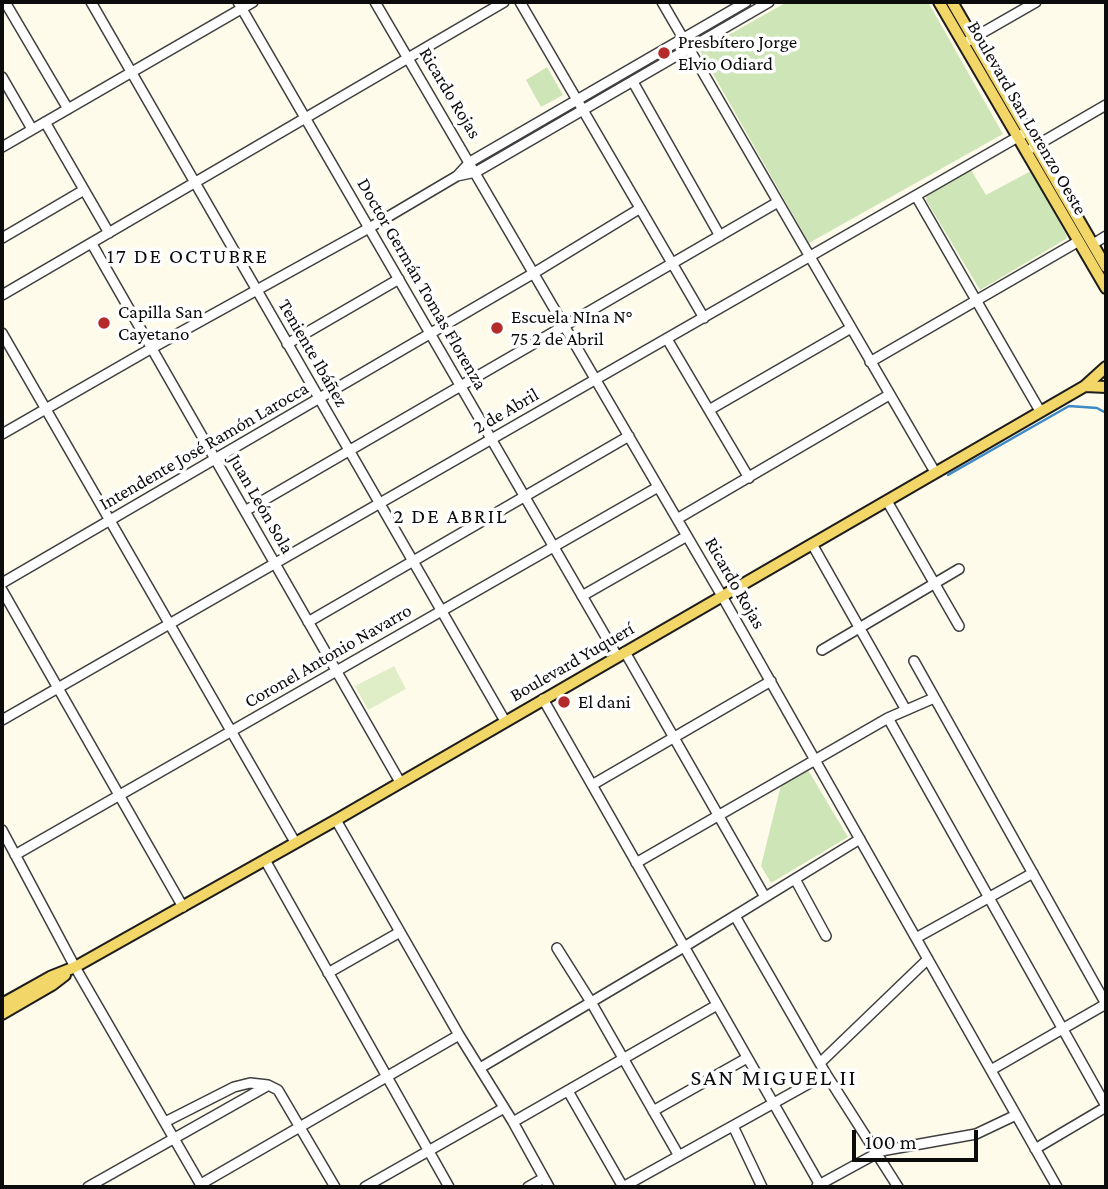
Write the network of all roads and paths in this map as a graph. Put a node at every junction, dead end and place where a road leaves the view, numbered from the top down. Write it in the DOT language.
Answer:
graph roads {
  1 [pos="91,2"];
  2 [pos="253,2"];
  3 [pos="375,2"];
  4 [pos="504,2"];
  5 [pos="520,2"];
  6 [pos="662,2"];
  7 [pos="746,2"];
  8 [pos="769,2"];
  9 [pos="939,2"];
  10 [pos="952,2"];
  11 [pos="1037,2"];
  12 [pos="6,4"];
  13 [pos="240,5"];
  14 [pos="683,38"];
  15 [pos="968,41"];
  16 [pos="690,50"];
  17 [pos="409,59"];
  18 [pos="133,72"];
  19 [pos="2,77"];
  20 [pos="633,82"];
  21 [pos="577,100"];
  22 [pos="1106,105"];
  23 [pos="68,109"];
  24 [pos="583,109"];
  25 [pos="306,119"];
  26 [pos="45,122"];
  27 [pos="32,130"];
  28 [pos="1023,135"];
  29 [pos="2,147"];
  30 [pos="1031,148"];
  31 [pos="470,162"];
  32 [pos="476,172"];
  33 [pos="457,176"];
  34 [pos="195,184"];
  35 [pos="84,190"];
  36 [pos="916,196"];
  37 [pos="778,202"];
  38 [pos="639,209"];
  39 [pos="369,228"];
  40 [pos="109,233"];
  41 [pos="720,236"];
  42 [pos="1106,236"];
  43 [pos="2,238"];
  44 [pos="1079,241"];
  45 [pos="92,244"];
  46 [pos="1093,244"];
  47 [pos="810,257"];
  48 [pos="672,264"];
  49 [pos="1106,267"];
  50 [pos="534,273"];
  51 [pos="399,279"];
  52 [pos="1106,288"];
  53 [pos="257,290"];
  54 [pos="2,295"];
  55 [pos="976,300"];
  56 [pos="704,318"];
  57 [pos="565,326"];
  58 [pos="851,328"];
  59 [pos="2,333"];
  60 [pos="429,333"];
  61 [pos="667,339"];
  62 [pos="287,344"];
  63 [pos="152,348"];
  64 [pos="870,362"];
  65 [pos="1106,368"];
  66 [pos="596,380"];
  67 [pos="461,386"];
  68 [pos="1084,386"];
  69 [pos="1106,387"];
  70 [pos="890,395"];
  71 [pos="319,398"];
  72 [pos="46,408"];
  73 [pos="709,410"];
  74 [pos="1040,411"];
  75 [pos="2,434"];
  76 [pos="629,436"];
  77 [pos="492,440"];
  78 [pos="349,451"];
  79 [pos="215,460"];
  80 [pos="935,472"];
  81 [pos="749,478"];
  82 [pos="658,487"];
  83 [pos="525,497"];
  84 [pos="887,501"];
  85 [pos="380,504"];
  86 [pos="245,511"];
  87 [pos="677,519"];
  88 [pos="110,521"];
  89 [pos="687,536"];
  90 [pos="812,544"];
  91 [pos="553,547"];
  92 [pos="412,561"];
  93 [pos="275,564"];
  94 [pos="959,569"];
  95 [pos="2,583"];
  96 [pos="935,583"];
  97 [pos="2,590"];
  98 [pos="582,596"];
  99 [pos="722,596"];
  100 [pos="441,611"];
  101 [pos="309,622"];
  102 [pos="170,625"];
  103 [pos="959,626"];
  104 [pos="860,627"];
  105 [pos="821,650"];
  106 [pos="621,654"];
  107 [pos="914,661"];
  108 [pos="337,671"];
  109 [pos="771,681"];
  110 [pos="58,688"];
  111 [pos="934,698"];
  112 [pos="543,699"];
  113 [pos="906,710"];
  114 [pos="887,718"];
  115 [pos="2,720"];
  116 [pos="505,721"];
  117 [pos="231,731"];
  118 [pos="674,737"];
  119 [pos="814,759"];
  120 [pos="400,782"];
  121 [pos="592,785"];
  122 [pos="119,796"];
  123 [pos="718,815"];
  124 [pos="336,820"];
  125 [pos="2,831"];
  126 [pos="860,839"];
  127 [pos="295,842"];
  128 [pos="15,855"];
  129 [pos="265,860"];
  130 [pos="636,863"];
  131 [pos="1033,873"];
  132 [pos="794,879"];
  133 [pos="765,897"];
  134 [pos="989,897"];
  135 [pos="183,907"];
  136 [pos="735,916"];
  137 [pos="400,932"];
  138 [pos="826,936"];
  139 [pos="916,938"];
  140 [pos="684,947"];
  141 [pos="557,948"];
  142 [pos="928,959"];
  143 [pos="75,967"];
  144 [pos="328,973"];
  145 [pos="591,1002"];
  146 [pos="2,1004"];
  147 [pos="1106,1004"];
  148 [pos="717,1005"];
  149 [pos="2,1014"];
  150 [pos="1063,1029"];
  151 [pos="459,1035"];
  152 [pos="747,1058"];
  153 [pos="623,1060"];
  154 [pos="820,1063"];
  155 [pos="480,1068"];
  156 [pos="991,1070"];
  157 [pos="826,1074"];
  158 [pos="387,1076"];
  159 [pos="268,1085"];
  160 [pos="568,1091"];
  161 [pos="773,1104"];
  162 [pos="1106,1107"];
  163 [pos="504,1108"];
  164 [pos="653,1111"];
  165 [pos="1016,1115"];
  166 [pos="166,1122"];
  167 [pos="513,1122"];
  168 [pos="733,1126"];
  169 [pos="300,1127"];
  170 [pos="175,1138"];
  171 [pos="1035,1149"];
  172 [pos="429,1152"];
  173 [pos="875,1154"];
  174 [pos="679,1156"];
  175 [pos="547,1183"];
  176 [pos="201,1186"];
  177 [pos="818,1186"];
  178 [pos="88,1187"];
  179 [pos="335,1187"];
  180 [pos="365,1187"];
  181 [pos="449,1187"];
  182 [pos="528,1187"];
  183 [pos="623,1187"];
  184 [pos="762,1187"];
  185 [pos="898,1187"];
  186 [pos="1057,1187"];
  1 -- 18 [label="street, Teniente Ibáñez"];
  2 -- 13 [label="street"];
  3 -- 17 [label="street, Ricardo Rojas"];
  4 -- 17 [label="street"];
  5 -- 21 [label="street"];
  6 -- 14 [label="street"];
  7 -- 14 [label="street"];
  8 -- 16 [label="street"];
  9 -- 15 [label="main road, Boulevard San Lorenzo Oeste"];
  10 -- 15 [label="main road, Boulevard San Lorenzo Oeste"];
  11 -- 15 [label="street"];
  12 -- 23 [label="street"];
  13 -- 18 [label="street"];
  13 -- 25 [label="street, Doctor Germán Tomas Florenza"];
  14 -- 16 [label="street"];
  14 -- 21 [label="street"];
  15 -- 28 [label="main road, Boulevard San Lorenzo Oeste"];
  16 -- 20 [label="street"];
  16 -- 37 [label="street"];
  17 -- 25 [label="street"];
  17 -- 31 [label="street, Ricardo Rojas"];
  18 -- 23 [label="street"];
  18 -- 34 [label="street, Teniente Ibáñez"];
  19 -- 27 [label="street"];
  20 -- 24 [label="street"];
  20 -- 41 [label="street"];
  21 -- 24 [label="street"];
  21 -- 31 [label="street"];
  22 -- 30 [label="street"];
  23 -- 26 [label="street"];
  24 -- 32 [label="street"];
  24 -- 38 [label="street"];
  25 -- 34 [label="street"];
  25 -- 39 [label="street, Doctor Germán Tomas Florenza"];
  26 -- 27 [label="street"];
  26 -- 35 [label="street"];
  27 -- 29 [label="street"];
  28 -- 30 [label="main road, Boulevard San Lorenzo Oeste"];
  28 -- 36 [label="street, 2 de Abril"];
  30 -- 44 [label="main road, Boulevard San Lorenzo Oeste"];
  30 -- 46 [label="main road, Boulevard San Lorenzo Oeste"];
  31 -- 32 [label="street, Ricardo Rojas"];
  31 -- 33 [label="street"];
  32 -- 33 [label="street"];
  32 -- 50 [label="street, Ricardo Rojas"];
  33 -- 39 [label="street"];
  34 -- 40 [label="street"];
  34 -- 53 [label="street, Teniente Ibáñez"];
  35 -- 40 [label="street"];
  35 -- 43 [label="street"];
  36 -- 47 [label="street, 2 de Abril"];
  36 -- 55 [label="street"];
  37 -- 41 [label="street"];
  37 -- 47 [label="street"];
  38 -- 48 [label="street"];
  38 -- 50 [label="street, Intendente José Ramón Larocca"];
  39 -- 51 [label="street, Doctor Germán Tomas Florenza"];
  39 -- 53 [label="street"];
  40 -- 45 [label="street"];
  41 -- 48 [label="street"];
  42 -- 46 [label="street"];
  44 -- 52 [label="main road, Boulevard San Lorenzo Oeste"];
  44 -- 55 [label="street"];
  45 -- 54 [label="street"];
  45 -- 63 [label="street, Juan León Sola"];
  46 -- 49 [label="main road, Boulevard San Lorenzo Oeste"];
  47 -- 56 [label="street, 2 de Abril"];
  47 -- 58 [label="street"];
  48 -- 56 [label="street"];
  48 -- 57 [label="street"];
  50 -- 57 [label="street, Ricardo Rojas"];
  50 -- 60 [label="street, Intendente José Ramón Larocca"];
  51 -- 60 [label="street, Doctor Germán Tomas Florenza"];
  51 -- 62 [label="street"];
  53 -- 62 [label="street, Teniente Ibáñez"];
  53 -- 63 [label="street"];
  55 -- 64 [label="street"];
  55 -- 74 [label="street"];
  56 -- 61 [label="street, 2 de Abril"];
  57 -- 66 [label="street, Ricardo Rojas"];
  57 -- 67 [label="street"];
  58 -- 64 [label="street"];
  58 -- 73 [label="street"];
  59 -- 72 [label="street"];
  60 -- 67 [label="street, Doctor Germán Tomas Florenza"];
  60 -- 71 [label="street, Intendente José Ramón Larocca"];
  61 -- 66 [label="street, 2 de Abril"];
  61 -- 73 [label="street"];
  62 -- 71 [label="street, Teniente Ibáñez"];
  63 -- 72 [label="street"];
  63 -- 79 [label="street, Juan León Sola"];
  64 -- 70 [label="street"];
  65 -- 68 [label="main road, Boulevard Yuquerí"];
  66 -- 76 [label="street, Ricardo Rojas"];
  66 -- 77 [label="street, 2 de Abril"];
  67 -- 77 [label="street, Doctor Germán Tomas Florenza"];
  67 -- 78 [label="street"];
  68 -- 69 [label="main road"];
  68 -- 74 [label="main road, Boulevard Yuquerí"];
  70 -- 80 [label="street"];
  70 -- 81 [label="street"];
  71 -- 78 [label="street, Teniente Ibáñez"];
  71 -- 79 [label="street, Intendente José Ramón Larocca"];
  72 -- 75 [label="street"];
  72 -- 88 [label="street"];
  73 -- 81 [label="street"];
  74 -- 80 [label="main road, Boulevard Yuquerí"];
  76 -- 82 [label="street, Ricardo Rojas"];
  76 -- 83 [label="street"];
  77 -- 83 [label="street, Doctor Germán Tomas Florenza"];
  77 -- 85 [label="street, 2 de Abril"];
  78 -- 85 [label="street, Teniente Ibáñez"];
  78 -- 86 [label="street"];
  79 -- 86 [label="street, Juan León Sola"];
  79 -- 88 [label="street, Intendente José Ramón Larocca"];
  80 -- 84 [label="main road, Boulevard Yuquerí"];
  81 -- 87 [label="street"];
  82 -- 87 [label="street, Ricardo Rojas"];
  82 -- 91 [label="street, Coronel Antonio Navarro"];
  83 -- 91 [label="street, Doctor Germán Tomas Florenza"];
  83 -- 92 [label="street"];
  84 -- 90 [label="main road, Boulevard Yuquerí"];
  84 -- 96 [label="street"];
  85 -- 92 [label="street, Teniente Ibáñez"];
  85 -- 93 [label="street, 2 de Abril"];
  86 -- 93 [label="street, Juan León Sola"];
  87 -- 89 [label="street, Ricardo Rojas"];
  88 -- 95 [label="street, Intendente José Ramón Larocca"];
  88 -- 102 [label="street"];
  89 -- 98 [label="street"];
  89 -- 99 [label="street, Ricardo Rojas"];
  90 -- 99 [label="main road, Boulevard Yuquerí"];
  90 -- 104 [label="street"];
  91 -- 98 [label="street, Doctor Germán Tomas Florenza"];
  91 -- 100 [label="street, Coronel Antonio Navarro"];
  92 -- 100 [label="street, Teniente Ibáñez"];
  92 -- 101 [label="street"];
  93 -- 101 [label="street, Juan León Sola"];
  93 -- 102 [label="street, 2 de Abril"];
  94 -- 96 [label="street"];
  96 -- 103 [label="street"];
  96 -- 104 [label="street"];
  97 -- 110 [label="street"];
  98 -- 106 [label="street, Doctor Germán Tomas Florenza"];
  99 -- 106 [label="main road, Boulevard Yuquerí"];
  99 -- 109 [label="street, Ricardo Rojas"];
  100 -- 108 [label="street, Coronel Antonio Navarro"];
  100 -- 116 [label="street, Teniente Ibáñez"];
  101 -- 108 [label="street, Juan León Sola"];
  102 -- 110 [label="street, 2 de Abril"];
  102 -- 117 [label="street"];
  104 -- 105 [label="street"];
  104 -- 113 [label="street"];
  106 -- 112 [label="main road, Boulevard Yuquerí"];
  106 -- 118 [label="street, Doctor Germán Tomas Florenza"];
  107 -- 111 [label="street"];
  108 -- 117 [label="street, Coronel Antonio Navarro"];
  108 -- 120 [label="street, Juan León Sola"];
  109 -- 118 [label="street"];
  109 -- 119 [label="street, Ricardo Rojas"];
  110 -- 115 [label="street, 2 de Abril"];
  110 -- 122 [label="street"];
  111 -- 113 [label="street"];
  111 -- 131 [label="street"];
  112 -- 116 [label="main road, Boulevard Yuquerí"];
  112 -- 121 [label="street"];
  113 -- 114 [label="street"];
  114 -- 119 [label="street"];
  114 -- 134 [label="street"];
  116 -- 120 [label="main road, Boulevard Yuquerí"];
  117 -- 122 [label="street, Coronel Antonio Navarro"];
  117 -- 127 [label="street"];
  118 -- 121 [label="street"];
  118 -- 123 [label="street, Doctor Germán Tomas Florenza"];
  119 -- 123 [label="street"];
  119 -- 126 [label="street, Ricardo Rojas"];
  120 -- 124 [label="main road, Boulevard Yuquerí"];
  121 -- 130 [label="street"];
  122 -- 128 [label="street, Coronel Antonio Navarro"];
  122 -- 135 [label="street"];
  123 -- 130 [label="street"];
  123 -- 133 [label="street, Doctor Germán Tomas Florenza"];
  124 -- 127 [label="main road, Boulevard Yuquerí"];
  124 -- 137 [label="street"];
  125 -- 128 [label="street"];
  126 -- 132 [label="street"];
  126 -- 139 [label="street, Ricardo Rojas"];
  127 -- 129 [label="main road, Boulevard Yuquerí"];
  128 -- 143 [label="street"];
  129 -- 135 [label="main road, Boulevard Yuquerí"];
  129 -- 144 [label="street"];
  130 -- 140 [label="street"];
  131 -- 134 [label="street"];
  131 -- 147 [label="street"];
  132 -- 133 [label="street"];
  132 -- 138 [label="street"];
  133 -- 136 [label="street"];
  134 -- 139 [label="street"];
  134 -- 150 [label="street"];
  135 -- 143 [label="main road, Boulevard Yuquerí"];
  136 -- 140 [label="street"];
  136 -- 154 [label="street"];
  137 -- 144 [label="street"];
  137 -- 151 [label="street"];
  139 -- 142 [label="street, Ricardo Rojas"];
  140 -- 145 [label="street"];
  140 -- 148 [label="street"];
  141 -- 145 [label="street"];
  142 -- 154 [label="street"];
  142 -- 156 [label="street, Ricardo Rojas"];
  143 -- 146 [label="main road, Boulevard Yuquerí"];
  143 -- 149 [label="main road, Boulevard Yuquerí"];
  143 -- 166 [label="street"];
  144 -- 158 [label="street"];
  145 -- 153 [label="street"];
  145 -- 155 [label="street"];
  147 -- 150 [label="street"];
  148 -- 152 [label="street"];
  148 -- 153 [label="street"];
  150 -- 156 [label="street"];
  150 -- 162 [label="street"];
  151 -- 155 [label="street"];
  151 -- 158 [label="street"];
  152 -- 161 [label="street"];
  152 -- 164 [label="street"];
  153 -- 160 [label="street"];
  153 -- 164 [label="street"];
  154 -- 157 [label="street"];
  155 -- 163 [label="street"];
  156 -- 165 [label="street, Ricardo Rojas"];
  157 -- 161 [label="street"];
  157 -- 173 [label="street"];
  158 -- 169 [label="street"];
  158 -- 172 [label="street"];
  159 -- 166 [label="street"];
  159 -- 169 [label="street"];
  159 -- 170 [label="street"];
  160 -- 167 [label="street"];
  160 -- 183 [label="street"];
  161 -- 168 [label="street"];
  161 -- 177 [label="street"];
  162 -- 171 [label="street"];
  163 -- 167 [label="street"];
  163 -- 172 [label="street"];
  164 -- 174 [label="street"];
  165 -- 171 [label="street, Ricardo Rojas"];
  165 -- 173 [label="street"];
  166 -- 170 [label="street"];
  167 -- 175 [label="street"];
  168 -- 174 [label="street"];
  168 -- 184 [label="street"];
  169 -- 176 [label="street"];
  169 -- 179 [label="street"];
  170 -- 176 [label="street"];
  170 -- 178 [label="street"];
  171 -- 186 [label="street, Ricardo Rojas"];
  172 -- 180 [label="street"];
  172 -- 181 [label="street"];
  173 -- 177 [label="street"];
  173 -- 185 [label="street"];
  174 -- 183 [label="street"];
  175 -- 182 [label="street"];
}
